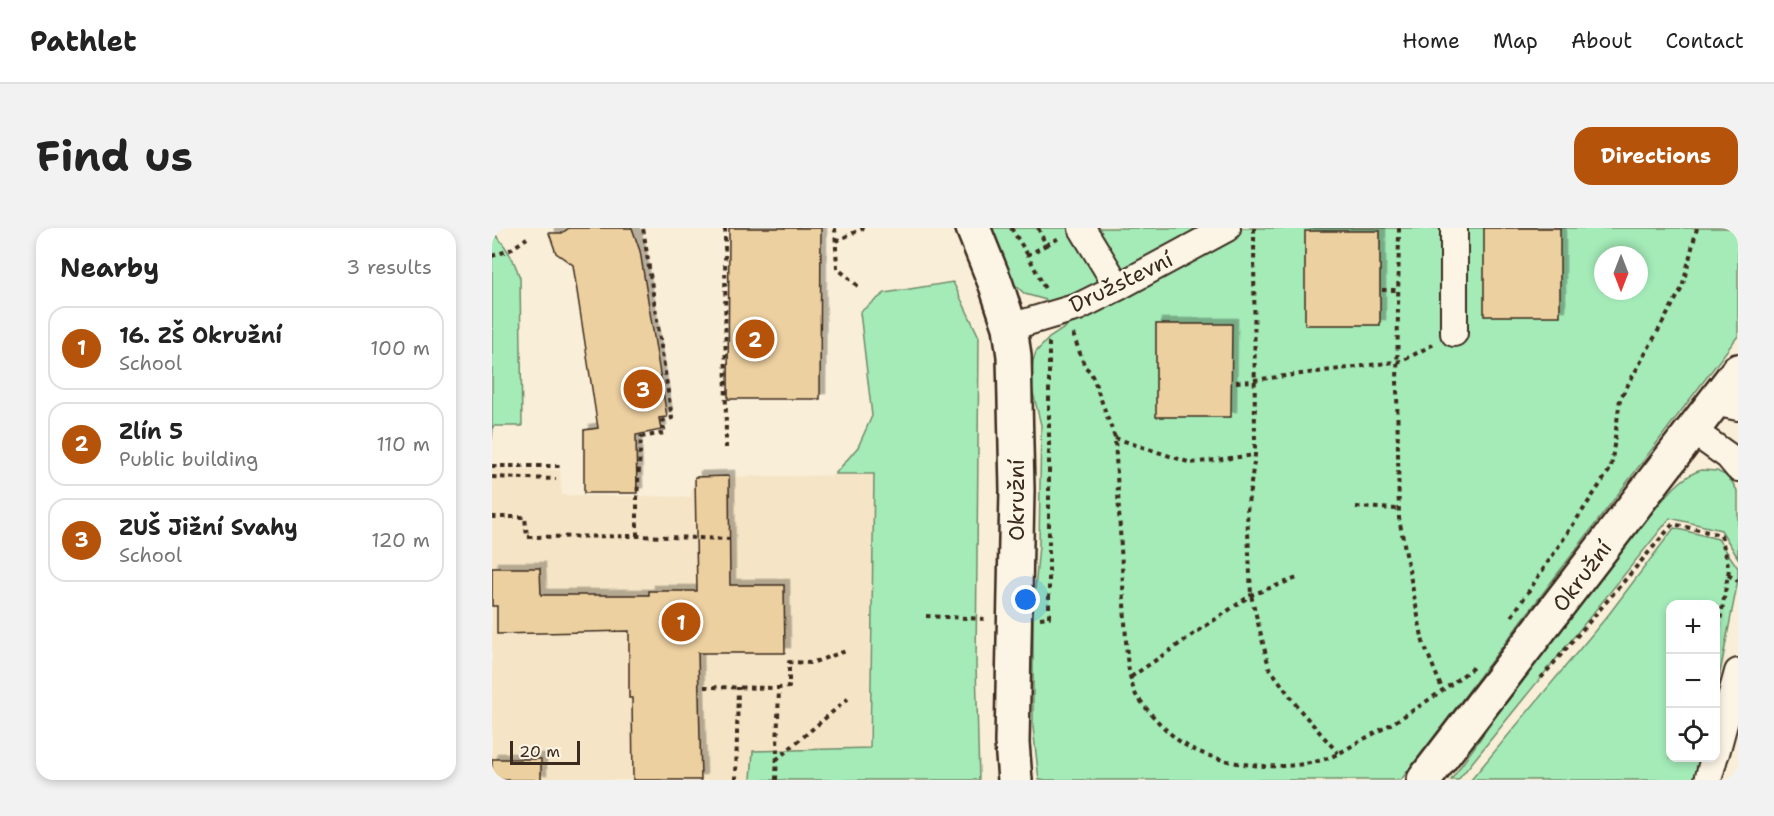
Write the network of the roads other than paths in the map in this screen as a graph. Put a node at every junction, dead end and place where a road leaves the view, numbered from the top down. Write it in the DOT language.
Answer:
graph roads {
  1 [pos="973,228"];
  2 [pos="1227,228"];
  3 [pos="1454,228"];
  4 [pos="1071,233"];
  5 [pos="1118,287"];
  6 [pos="1010,327"];
  7 [pos="1454,333"];
  8 [pos="1738,370"];
  9 [pos="1726,405"];
  10 [pos="1693,431"];
  11 [pos="1738,468"];
  12 [pos="1738,672"];
  13 [pos="1720,738"];
  14 [pos="1713,762"];
  15 [pos="1015,780"];
  16 [pos="1424,780"];
  17 [pos="1708,780"];
  1 -- 6 [label="street, Okružní"];
  2 -- 5 [label="street, Družstevní"];
  3 -- 7 [label="street"];
  4 -- 5 [label="street"];
  5 -- 6 [label="street, Družstevní"];
  6 -- 15 [label="street, Okružní"];
  8 -- 9 [label="street, Okružní"];
  9 -- 10 [label="street, Okružní"];
  10 -- 11 [label="street"];
  10 -- 16 [label="street, Okružní"];
  12 -- 13 [label="street"];
  14 -- 17 [label="street"];
}
